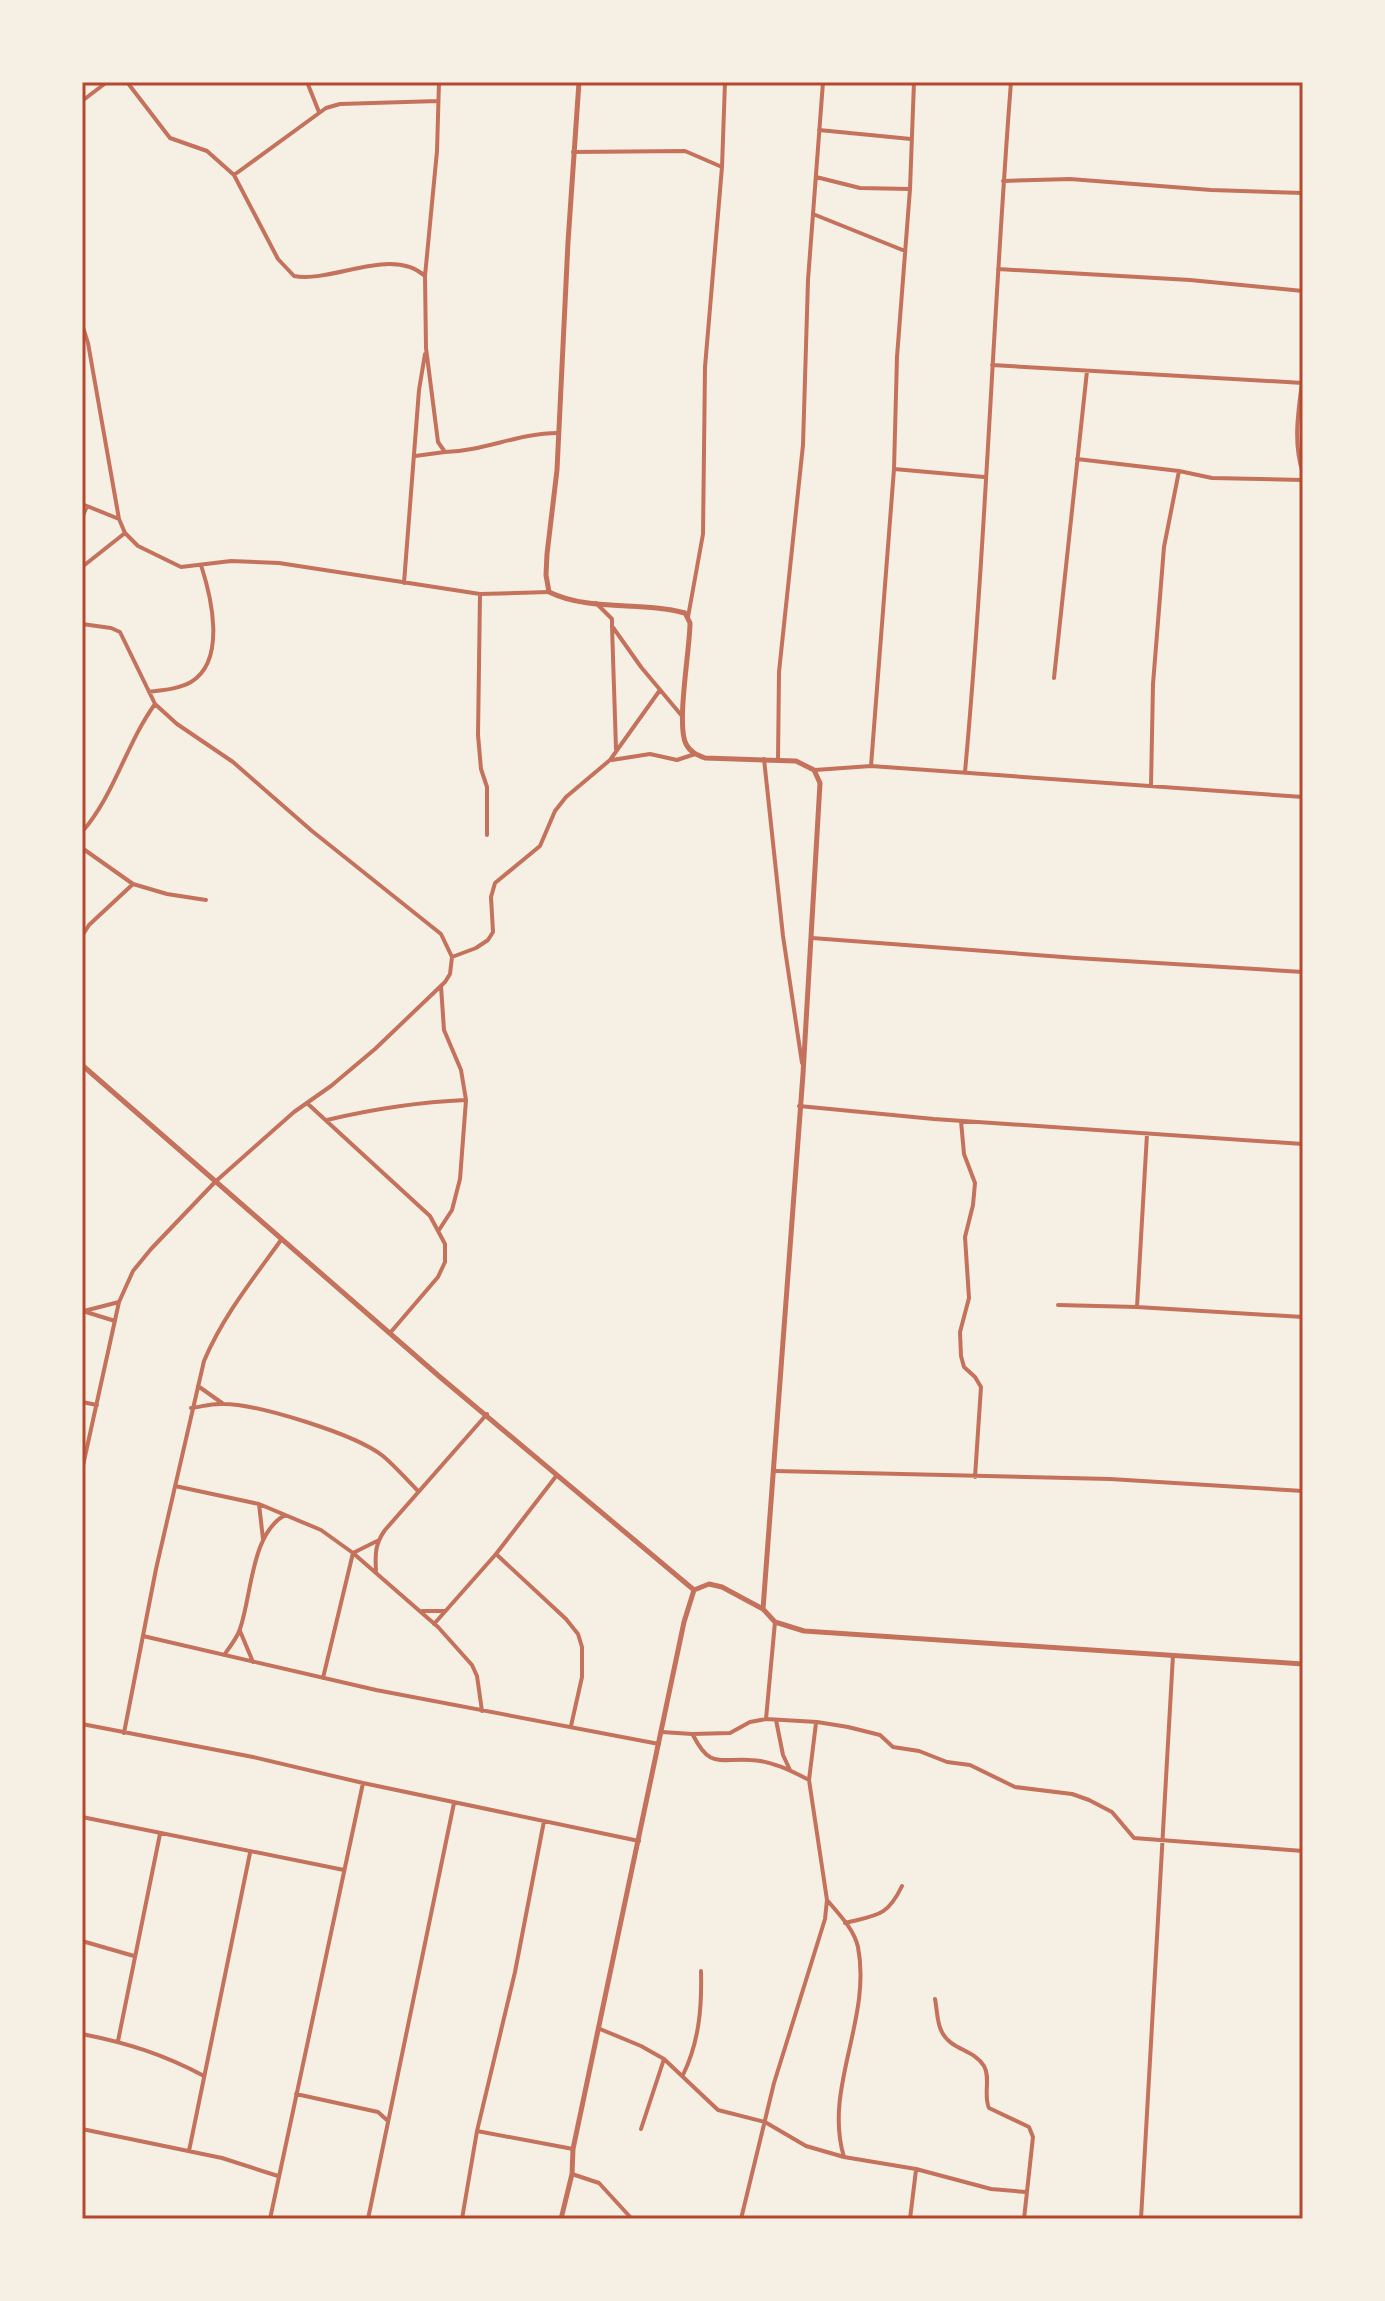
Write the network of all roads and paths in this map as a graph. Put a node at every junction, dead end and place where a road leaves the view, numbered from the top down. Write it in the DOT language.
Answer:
graph roads {
  1 [pos="107,82"];
  2 [pos="127,82"];
  3 [pos="307,82"];
  4 [pos="439,82"];
  5 [pos="579,82"];
  6 [pos="725,82"];
  7 [pos="823,82"];
  8 [pos="914,82"];
  9 [pos="1011,82"];
  10 [pos="82,101"];
  11 [pos="438,101"];
  12 [pos="319,112"];
  13 [pos="819,130"];
  14 [pos="911,139"];
  15 [pos="573,152"];
  16 [pos="722,167"];
  17 [pos="234,175"];
  18 [pos="816,177"];
  19 [pos="1003,181"];
  20 [pos="910,189"];
  21 [pos="1303,193"];
  22 [pos="813,214"];
  23 [pos="905,251"];
  24 [pos="997,269"];
  25 [pos="425,276"];
  26 [pos="1303,291"];
  27 [pos="82,324"];
  28 [pos="85,343"];
  29 [pos="426,348"];
  30 [pos="992,365"];
  31 [pos="1087,371"];
  32 [pos="1302,383"];
  33 [pos="558,433"];
  34 [pos="445,452"];
  35 [pos="414,456"];
  36 [pos="1077,459"];
  37 [pos="894,469"];
  38 [pos="1179,471"];
  39 [pos="1303,473"];
  40 [pos="984,477"];
  41 [pos="1303,480"];
  42 [pos="85,505"];
  43 [pos="82,518"];
  44 [pos="119,519"];
  45 [pos="125,533"];
  46 [pos="201,565"];
  47 [pos="82,567"];
  48 [pos="404,583"];
  49 [pos="549,592"];
  50 [pos="480,594"];
  51 [pos="596,603"];
  52 [pos="688,617"];
  53 [pos="82,624"];
  54 [pos="612,626"];
  55 [pos="1054,678"];
  56 [pos="660,690"];
  57 [pos="149,692"];
  58 [pos="155,704"];
  59 [pos="683,718"];
  60 [pos="616,752"];
  61 [pos="695,754"];
  62 [pos="764,759"];
  63 [pos="610,760"];
  64 [pos="778,760"];
  65 [pos="871,766"];
  66 [pos="814,770"];
  67 [pos="965,772"];
  68 [pos="1151,787"];
  69 [pos="1303,797"];
  70 [pos="82,832"];
  71 [pos="487,835"];
  72 [pos="82,848"];
  73 [pos="133,884"];
  74 [pos="206,900"];
  75 [pos="82,936"];
  76 [pos="812,938"];
  77 [pos="452,957"];
  78 [pos="1303,972"];
  79 [pos="441,986"];
  80 [pos="82,1065"];
  81 [pos="803,1074"];
  82 [pos="466,1100"];
  83 [pos="307,1103"];
  84 [pos="799,1106"];
  85 [pos="327,1120"];
  86 [pos="961,1121"];
  87 [pos="1147,1134"];
  88 [pos="1303,1144"];
  89 [pos="215,1182"];
  90 [pos="439,1230"];
  91 [pos="283,1238"];
  92 [pos="119,1302"];
  93 [pos="1058,1305"];
  94 [pos="1137,1307"];
  95 [pos="83,1311"];
  96 [pos="1303,1317"];
  97 [pos="115,1321"];
  98 [pos="390,1333"];
  99 [pos="198,1386"];
  100 [pos="82,1402"];
  101 [pos="222,1403"];
  102 [pos="97,1405"];
  103 [pos="191,1408"];
  104 [pos="487,1414"];
  105 [pos="82,1470"];
  106 [pos="775,1471"];
  107 [pos="557,1475"];
  108 [pos="975,1477"];
  109 [pos="175,1486"];
  110 [pos="418,1491"];
  111 [pos="1303,1491"];
  112 [pos="259,1504"];
  113 [pos="285,1514"];
  114 [pos="263,1541"];
  115 [pos="377,1541"];
  116 [pos="353,1553"];
  117 [pos="496,1554"];
  118 [pos="376,1573"];
  119 [pos="694,1590"];
  120 [pos="763,1609"];
  121 [pos="419,1611"];
  122 [pos="446,1611"];
  123 [pos="775,1622"];
  124 [pos="434,1624"];
  125 [pos="240,1630"];
  126 [pos="143,1636"];
  127 [pos="224,1655"];
  128 [pos="1173,1655"];
  129 [pos="253,1662"];
  130 [pos="1303,1664"];
  131 [pos="323,1678"];
  132 [pos="482,1711"];
  133 [pos="766,1719"];
  134 [pos="776,1720"];
  135 [pos="817,1722"];
  136 [pos="82,1724"];
  137 [pos="570,1728"];
  138 [pos="662,1732"];
  139 [pos="124,1733"];
  140 [pos="692,1734"];
  141 [pos="659,1744"];
  142 [pos="790,1770"];
  143 [pos="809,1780"];
  144 [pos="363,1783"];
  145 [pos="454,1803"];
  146 [pos="82,1817"];
  147 [pos="544,1821"];
  148 [pos="160,1834"];
  149 [pos="639,1841"];
  150 [pos="1161,1842"];
  151 [pos="1303,1851"];
  152 [pos="250,1853"];
  153 [pos="344,1870"];
  154 [pos="902,1886"];
  155 [pos="827,1900"];
  156 [pos="845,1923"];
  157 [pos="82,1941"];
  158 [pos="134,1956"];
  159 [pos="701,1971"];
  160 [pos="935,1999"];
  161 [pos="600,2029"];
  162 [pos="82,2034"];
  163 [pos="118,2041"];
  164 [pos="664,2059"];
  165 [pos="683,2075"];
  166 [pos="204,2076"];
  167 [pos="296,2094"];
  168 [pos="388,2121"];
  169 [pos="765,2122"];
  170 [pos="82,2129"];
  171 [pos="641,2129"];
  172 [pos="477,2131"];
  173 [pos="573,2149"];
  174 [pos="189,2151"];
  175 [pos="844,2157"];
  176 [pos="916,2169"];
  177 [pos="572,2174"];
  178 [pos="279,2176"];
  179 [pos="1026,2192"];
  180 [pos="270,2219"];
  181 [pos="368,2219"];
  182 [pos="462,2219"];
  183 [pos="561,2219"];
  184 [pos="632,2219"];
  185 [pos="741,2219"];
  186 [pos="910,2219"];
  187 [pos="1024,2219"];
  188 [pos="1141,2219"];
  1 -- 10 [label="street"];
  2 -- 17 [label="street"];
  3 -- 12 [label="street"];
  4 -- 11 [label="street"];
  5 -- 15 [label="street"];
  6 -- 16 [label="street"];
  7 -- 13 [label="street"];
  8 -- 14 [label="street"];
  9 -- 19 [label="street"];
  11 -- 12 [label="street"];
  11 -- 25 [label="street"];
  12 -- 17 [label="street"];
  13 -- 14 [label="street"];
  13 -- 18 [label="street"];
  14 -- 20 [label="street"];
  15 -- 16 [label="street"];
  15 -- 33 [label="street"];
  16 -- 52 [label="street"];
  17 -- 25 [label="street"];
  18 -- 20 [label="street"];
  18 -- 22 [label="street"];
  19 -- 21 [label="street"];
  19 -- 24 [label="street"];
  20 -- 23 [label="street"];
  22 -- 23 [label="street"];
  22 -- 64 [label="street"];
  23 -- 37 [label="street"];
  24 -- 26 [label="street"];
  24 -- 30 [label="street"];
  25 -- 29 [label="street"];
  27 -- 28 [label="street"];
  28 -- 44 [label="street"];
  29 -- 34 [label="street"];
  29 -- 35 [label="street"];
  30 -- 31 [label="street"];
  30 -- 40 [label="street"];
  31 -- 32 [label="street"];
  31 -- 36 [label="street"];
  32 -- 39 [label="street"];
  33 -- 34 [label="street"];
  33 -- 49 [label="street"];
  34 -- 35 [label="street"];
  35 -- 48 [label="street"];
  36 -- 38 [label="street"];
  36 -- 55 [label="street"];
  37 -- 40 [label="street"];
  37 -- 65 [label="street"];
  38 -- 41 [label="street"];
  38 -- 68 [label="street"];
  40 -- 67 [label="street"];
  42 -- 43 [label="street"];
  42 -- 44 [label="street"];
  44 -- 45 [label="street"];
  45 -- 46 [label="street"];
  45 -- 47 [label="street"];
  46 -- 48 [label="street"];
  46 -- 57 [label="street"];
  48 -- 50 [label="street"];
  49 -- 50 [label="street"];
  49 -- 51 [label="street"];
  50 -- 71 [label="street"];
  51 -- 52 [label="street"];
  51 -- 54 [label="street"];
  52 -- 59 [label="street"];
  53 -- 57 [label="street"];
  54 -- 56 [label="street"];
  54 -- 60 [label="street"];
  56 -- 59 [label="street"];
  56 -- 60 [label="street"];
  57 -- 58 [label="street"];
  58 -- 70 [label="street"];
  58 -- 77 [label="street"];
  59 -- 61 [label="street"];
  60 -- 63 [label="street"];
  61 -- 62 [label="street"];
  61 -- 63 [label="street"];
  62 -- 64 [label="street"];
  62 -- 81 [label="street"];
  63 -- 77 [label="street"];
  64 -- 66 [label="street"];
  65 -- 66 [label="street"];
  65 -- 67 [label="street"];
  66 -- 76 [label="street"];
  67 -- 68 [label="street"];
  68 -- 69 [label="street"];
  72 -- 73 [label="street"];
  73 -- 74 [label="street"];
  73 -- 75 [label="street"];
  76 -- 78 [label="street"];
  76 -- 81 [label="street"];
  77 -- 79 [label="street"];
  79 -- 82 [label="street"];
  79 -- 83 [label="street"];
  80 -- 89 [label="street"];
  81 -- 84 [label="street"];
  82 -- 85 [label="street"];
  82 -- 90 [label="street"];
  83 -- 85 [label="street"];
  83 -- 89 [label="street"];
  84 -- 86 [label="street"];
  84 -- 106 [label="street"];
  85 -- 90 [label="street"];
  86 -- 87 [label="street"];
  86 -- 108 [label="street"];
  87 -- 88 [label="street"];
  87 -- 94 [label="street"];
  89 -- 91 [label="street"];
  89 -- 92 [label="street"];
  90 -- 98 [label="street"];
  91 -- 98 [label="street"];
  91 -- 99 [label="street"];
  92 -- 95 [label="street"];
  92 -- 97 [label="street"];
  93 -- 94 [label="street"];
  94 -- 96 [label="street"];
  95 -- 97 [label="street"];
  97 -- 102 [label="street"];
  98 -- 104 [label="street"];
  99 -- 101 [label="street"];
  99 -- 103 [label="street"];
  100 -- 102 [label="street"];
  101 -- 103 [label="street"];
  101 -- 110 [label="street"];
  102 -- 105 [label="street"];
  103 -- 109 [label="street"];
  104 -- 107 [label="street"];
  104 -- 110 [label="street"];
  106 -- 108 [label="street"];
  106 -- 120 [label="street"];
  107 -- 117 [label="street"];
  107 -- 119 [label="street"];
  108 -- 111 [label="street"];
  109 -- 112 [label="street"];
  109 -- 126 [label="street"];
  110 -- 115 [label="street"];
  112 -- 113 [label="street"];
  112 -- 114 [label="street"];
  113 -- 114 [label="street"];
  113 -- 116 [label="street"];
  114 -- 125 [label="street"];
  115 -- 116 [label="street"];
  115 -- 118 [label="street"];
  116 -- 118 [label="street"];
  116 -- 131 [label="street"];
  117 -- 122 [label="street"];
  117 -- 137 [label="street"];
  118 -- 121 [label="street"];
  119 -- 120 [label="street"];
  119 -- 138 [label="street"];
  120 -- 123 [label="street"];
  121 -- 122 [label="street"];
  121 -- 124 [label="street"];
  122 -- 124 [label="street"];
  123 -- 128 [label="street"];
  123 -- 133 [label="street"];
  124 -- 132 [label="street"];
  125 -- 127 [label="street"];
  125 -- 129 [label="street"];
  126 -- 127 [label="street"];
  126 -- 139 [label="street"];
  127 -- 129 [label="street"];
  128 -- 130 [label="street"];
  128 -- 150 [label="street"];
  129 -- 131 [label="street"];
  131 -- 132 [label="street"];
  132 -- 137 [label="street"];
  133 -- 134 [label="street"];
  133 -- 140 [label="street"];
  134 -- 135 [label="street"];
  134 -- 142 [label="street"];
  135 -- 143 [label="street"];
  135 -- 150 [label="street"];
  136 -- 139 [label="street"];
  137 -- 141 [label="street"];
  138 -- 140 [label="street"];
  138 -- 141 [label="street"];
  139 -- 144 [label="street"];
  140 -- 142 [label="street"];
  141 -- 149 [label="street"];
  142 -- 143 [label="street"];
  143 -- 155 [label="street"];
  144 -- 145 [label="street"];
  144 -- 153 [label="street"];
  145 -- 147 [label="street"];
  145 -- 168 [label="street"];
  146 -- 148 [label="street"];
  147 -- 149 [label="street"];
  147 -- 172 [label="street"];
  148 -- 152 [label="street"];
  148 -- 158 [label="street"];
  149 -- 161 [label="street"];
  150 -- 151 [label="street"];
  150 -- 188 [label="street"];
  152 -- 153 [label="street"];
  152 -- 166 [label="street"];
  153 -- 167 [label="street"];
  154 -- 156 [label="street"];
  155 -- 156 [label="street"];
  155 -- 169 [label="street"];
  156 -- 175 [label="street"];
  157 -- 158 [label="street"];
  158 -- 163 [label="street"];
  159 -- 165 [label="street"];
  160 -- 179 [label="street"];
  161 -- 164 [label="street"];
  161 -- 173 [label="street"];
  162 -- 163 [label="street"];
  163 -- 166 [label="street"];
  164 -- 165 [label="street"];
  164 -- 171 [label="street"];
  165 -- 169 [label="street"];
  166 -- 174 [label="street"];
  167 -- 168 [label="street"];
  167 -- 178 [label="street"];
  168 -- 181 [label="street"];
  169 -- 175 [label="street"];
  169 -- 185 [label="street"];
  170 -- 174 [label="street"];
  172 -- 173 [label="street"];
  172 -- 182 [label="street"];
  173 -- 177 [label="street"];
  174 -- 178 [label="street"];
  175 -- 176 [label="street"];
  176 -- 179 [label="street"];
  176 -- 186 [label="street"];
  177 -- 183 [label="street"];
  177 -- 184 [label="street"];
  178 -- 180 [label="street"];
  179 -- 187 [label="street"];
}
